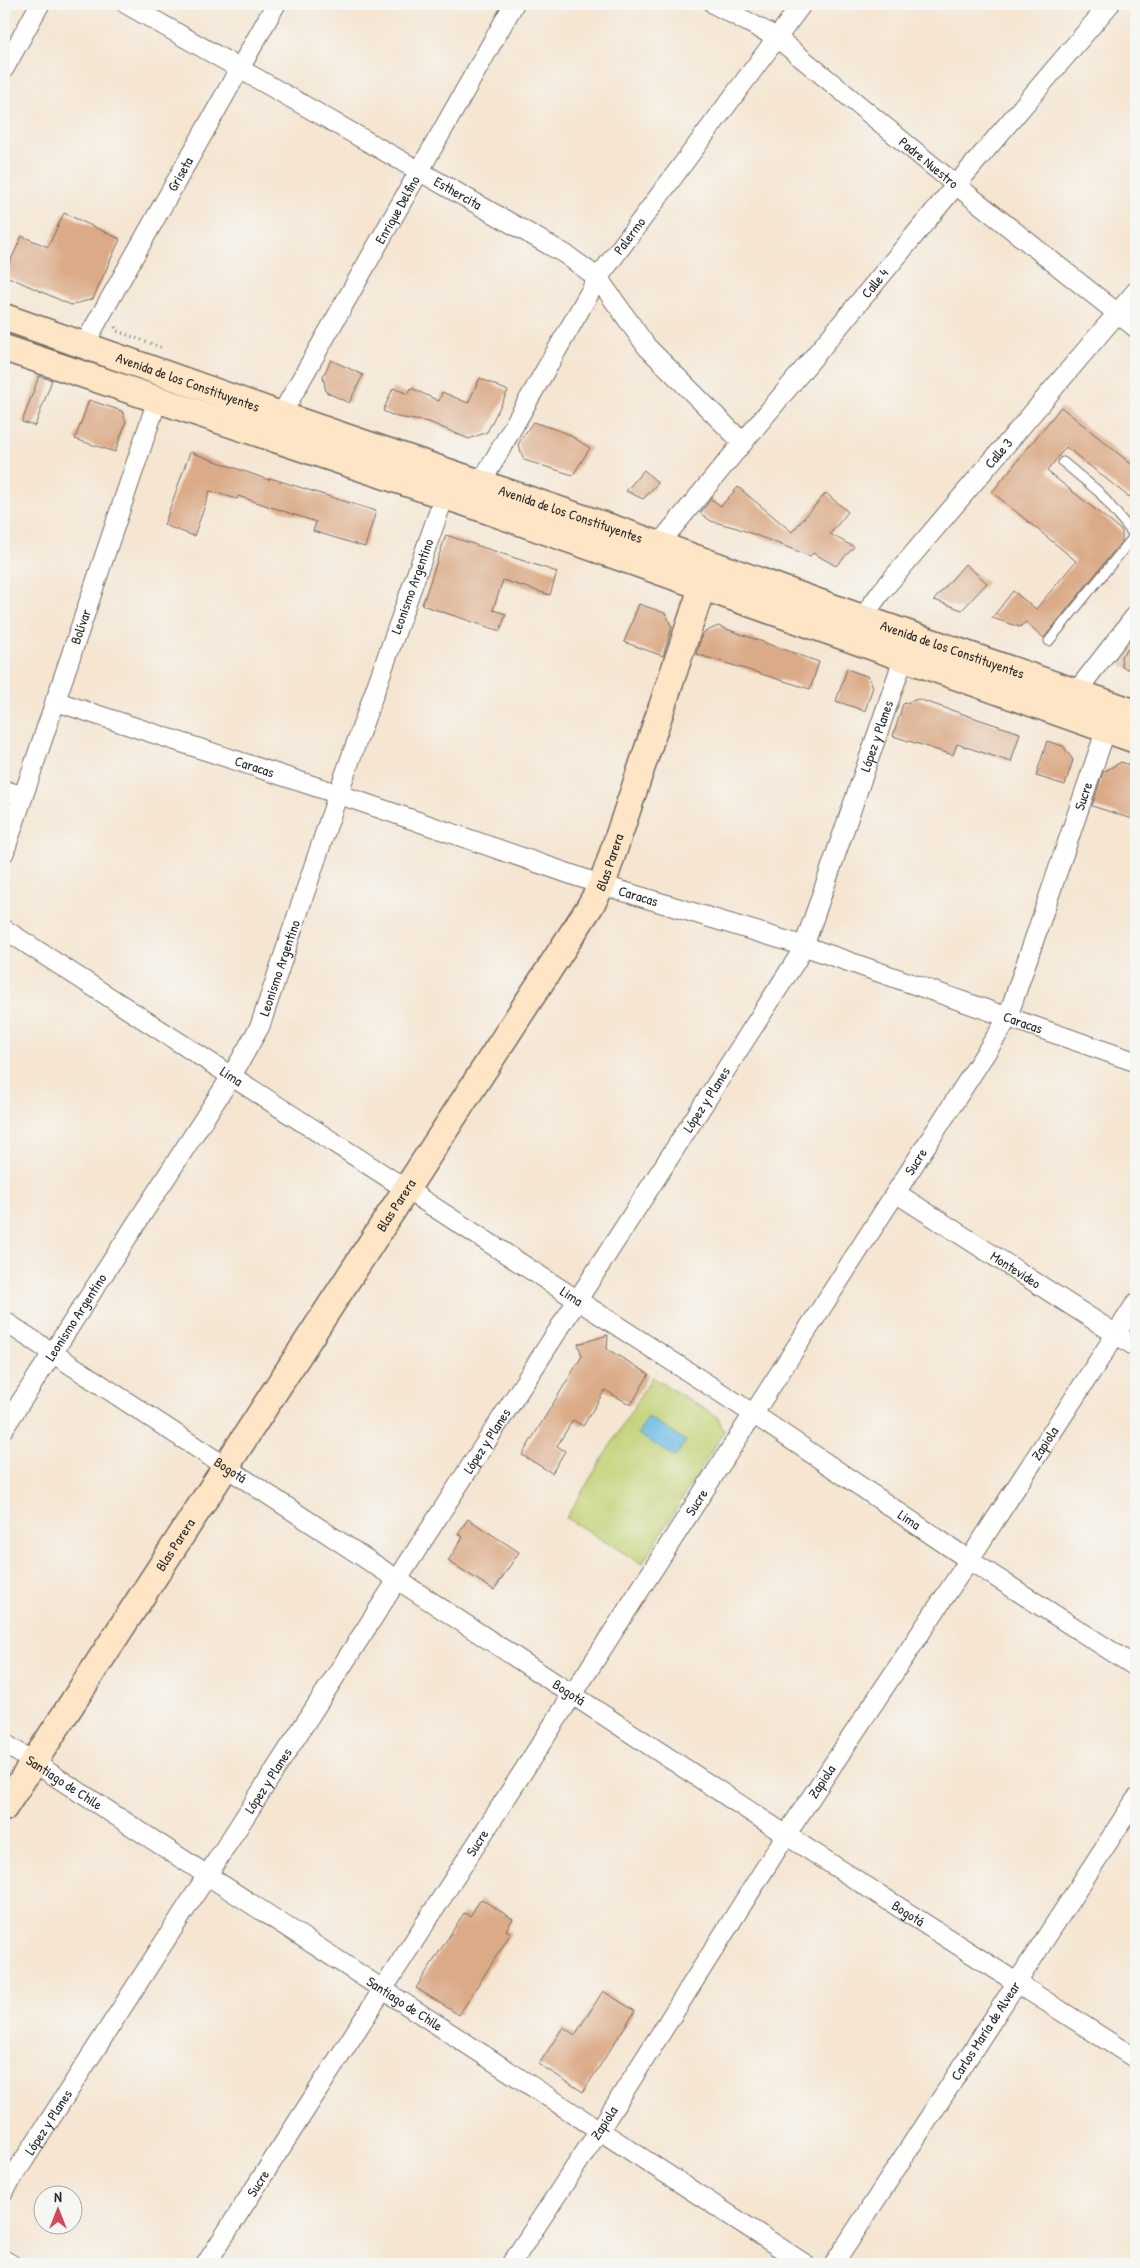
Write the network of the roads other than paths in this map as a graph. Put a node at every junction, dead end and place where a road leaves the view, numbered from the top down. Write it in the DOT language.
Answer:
graph roads {
  1 [pos="40,4"];
  2 [pos="126,4"];
  3 [pos="276,4"];
  4 [pos="514,4"];
  5 [pos="714,4"];
  6 [pos="802,4"];
  7 [pos="1110,4"];
  8 [pos="776,37"];
  9 [pos="240,67"];
  10 [pos="4,69"];
  11 [pos="420,171"];
  12 [pos="956,186"];
  13 [pos="598,278"];
  14 [pos="1136,291"];
  15 [pos="1118,312"];
  16 [pos="4,317"];
  17 [pos="1136,328"];
  18 [pos="84,345"];
  19 [pos="4,348"];
  20 [pos="157,400"];
  21 [pos="281,415"];
  22 [pos="743,443"];
  23 [pos="1063,462"];
  24 [pos="481,483"];
  25 [pos="446,497"];
  26 [pos="1136,536"];
  27 [pos="652,555"];
  28 [pos="706,576"];
  29 [pos="1136,615"];
  30 [pos="862,618"];
  31 [pos="1049,641"];
  32 [pos="904,657"];
  33 [pos="55,701"];
  34 [pos="1072,703"];
  35 [pos="1126,709"];
  36 [pos="1106,730"];
  37 [pos="1136,740"];
  38 [pos="4,790"];
  39 [pos="338,794"];
  40 [pos="23,796"];
  41 [pos="4,853"];
  42 [pos="602,885"];
  43 [pos="4,929"];
  44 [pos="804,946"];
  45 [pos="1008,1016"];
  46 [pos="1136,1062"];
  47 [pos="231,1076"];
  48 [pos="406,1189"];
  49 [pos="896,1193"];
  50 [pos="579,1300"];
  51 [pos="1136,1303"];
  52 [pos="4,1321"];
  53 [pos="1116,1334"];
  54 [pos="1136,1348"];
  55 [pos="52,1353"];
  56 [pos="752,1412"];
  57 [pos="4,1428"];
  58 [pos="226,1467"];
  59 [pos="969,1560"];
  60 [pos="398,1580"];
  61 [pos="1136,1667"];
  62 [pos="572,1694"];
  63 [pos="4,1744"];
  64 [pos="33,1763"];
  65 [pos="1136,1799"];
  66 [pos="4,1808"];
  67 [pos="786,1835"];
  68 [pos="207,1876"];
  69 [pos="1017,1982"];
  70 [pos="382,1990"];
  71 [pos="1136,2059"];
  72 [pos="599,2131"];
  73 [pos="4,2191"];
  74 [pos="4,2260"];
  75 [pos="11,2264"];
  76 [pos="206,2264"];
  77 [pos="511,2264"];
  78 [pos="805,2264"];
  79 [pos="834,2264"];
  1 -- 10 [label="street"];
  2 -- 9 [label="street, Esthercita"];
  3 -- 9 [label="street, Griseta"];
  4 -- 11 [label="street, Enrique Delfino"];
  5 -- 8 [label="street, Padre Nuestro"];
  6 -- 8 [label="street, Palermo"];
  7 -- 12 [label="street, Calle 4"];
  8 -- 12 [label="street, Padre Nuestro"];
  8 -- 13 [label="street, Palermo"];
  9 -- 11 [label="street, Esthercita"];
  9 -- 18 [label="street, Griseta"];
  11 -- 13 [label="street, Esthercita"];
  11 -- 21 [label="street, Enrique Delfino"];
  12 -- 15 [label="street, Padre Nuestro"];
  12 -- 22 [label="street, Calle 4"];
  13 -- 22 [label="street, Esthercita"];
  13 -- 24 [label="street, Palermo"];
  14 -- 15 [label="street, Calle 3"];
  15 -- 17 [label="street, Padre Nuestro"];
  15 -- 30 [label="street, Calle 3"];
  16 -- 18 [label="main road, Avenida de los Constituyentes"];
  18 -- 21 [label="main road, Avenida de los Constituyentes"];
  19 -- 20 [label="main road, Avenida de los Constituyentes"];
  20 -- 25 [label="main road, Avenida de los Constituyentes"];
  20 -- 33 [label="street, Bolívar"];
  21 -- 24 [label="main road, Avenida de los Constituyentes"];
  22 -- 27 [label="street, Calle 4"];
  23 -- 26 [label="lane"];
  24 -- 25 [label="street"];
  24 -- 27 [label="main road, Avenida de los Constituyentes"];
  25 -- 27 [label="main road, Avenida de los Constituyentes"];
  25 -- 39 [label="street, Leonismo Argentino"];
  26 -- 31 [label="lane"];
  27 -- 28 [label="main road, Avenida de los Constituyentes"];
  28 -- 30 [label="main road, Avenida de los Constituyentes"];
  28 -- 32 [label="main road, Avenida de los Constituyentes"];
  28 -- 42 [label="main road, Blas Parera"];
  29 -- 34 [label="street"];
  30 -- 34 [label="main road, Avenida de los Constituyentes"];
  32 -- 34 [label="main road, Avenida de los Constituyentes"];
  32 -- 44 [label="street, López y Planes"];
  33 -- 39 [label="street, Caracas"];
  33 -- 40 [label="street, Bolívar"];
  34 -- 35 [label="main road, Avenida de los Constituyentes"];
  34 -- 36 [label="main road, Avenida de los Constituyentes"];
  35 -- 36 [label="street, Sucre"];
  36 -- 37 [label="main road, Avenida de los Constituyentes"];
  36 -- 45 [label="street, Sucre"];
  38 -- 40 [label="street"];
  39 -- 42 [label="street, Caracas"];
  39 -- 47 [label="street, Leonismo Argentino"];
  40 -- 41 [label="street, Bolívar"];
  42 -- 44 [label="street, Caracas"];
  42 -- 48 [label="main road, Blas Parera"];
  43 -- 47 [label="street, Lima"];
  44 -- 45 [label="street, Caracas"];
  44 -- 50 [label="street, López y Planes"];
  45 -- 46 [label="street, Caracas"];
  45 -- 49 [label="street, Sucre"];
  47 -- 48 [label="street, Lima"];
  47 -- 55 [label="street, Leonismo Argentino"];
  48 -- 50 [label="street, Lima"];
  48 -- 58 [label="main road, Blas Parera"];
  49 -- 53 [label="street, Montevideo"];
  49 -- 56 [label="street, Sucre"];
  50 -- 56 [label="street, Lima"];
  50 -- 60 [label="street, López y Planes"];
  51 -- 53 [label="street, Zapiola"];
  52 -- 55 [label="street, Bogotá"];
  53 -- 54 [label="street, Montevideo"];
  53 -- 59 [label="street, Zapiola"];
  55 -- 57 [label="street, Leonismo Argentino"];
  55 -- 58 [label="street, Bogotá"];
  56 -- 59 [label="street, Lima"];
  56 -- 62 [label="street, Sucre"];
  58 -- 60 [label="street, Bogotá"];
  58 -- 64 [label="main road, Blas Parera"];
  59 -- 61 [label="street, Lima"];
  59 -- 67 [label="street, Zapiola"];
  60 -- 62 [label="street, Bogotá"];
  60 -- 68 [label="street, López y Planes"];
  62 -- 67 [label="street, Bogotá"];
  62 -- 70 [label="street, Sucre"];
  63 -- 64 [label="street, Santiago de Chile"];
  64 -- 66 [label="main road, Blas Parera"];
  64 -- 68 [label="street, Santiago de Chile"];
  65 -- 69 [label="street, Carlos María de Alvear"];
  67 -- 69 [label="street, Bogotá"];
  67 -- 72 [label="street, Zapiola"];
  68 -- 70 [label="street, Santiago de Chile"];
  68 -- 73 [label="street, López y Planes"];
  69 -- 71 [label="street, Bogotá"];
  69 -- 79 [label="street, Carlos María de Alvear"];
  70 -- 72 [label="street, Santiago de Chile"];
  70 -- 76 [label="street, Sucre"];
  72 -- 77 [label="street, Zapiola"];
  72 -- 78 [label="street, Santiago de Chile"];
  74 -- 75 [label="street"];
}
